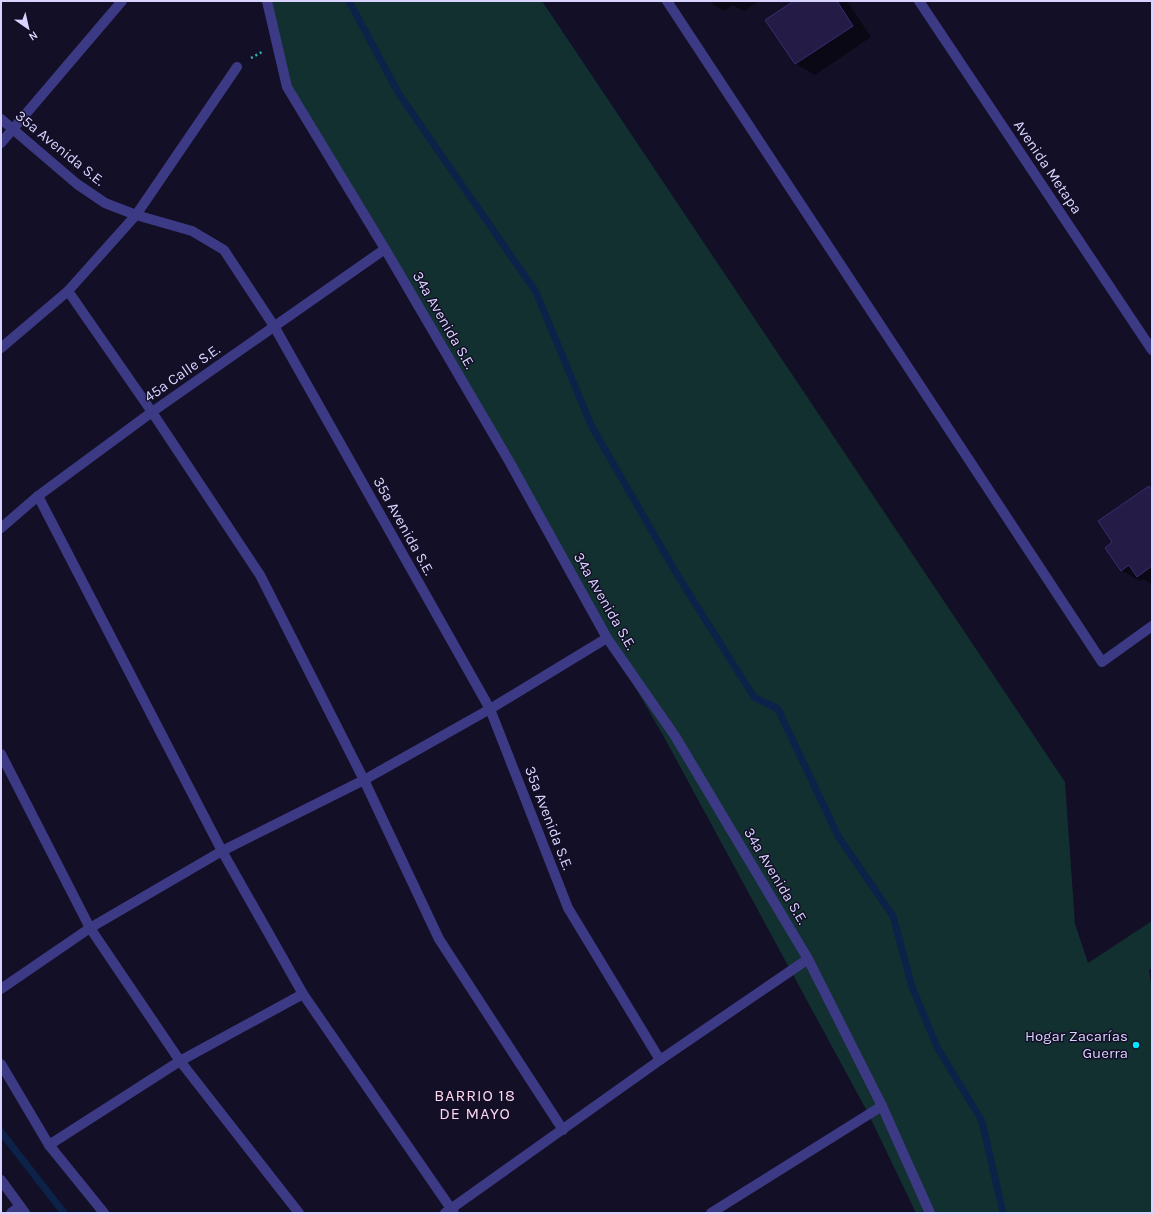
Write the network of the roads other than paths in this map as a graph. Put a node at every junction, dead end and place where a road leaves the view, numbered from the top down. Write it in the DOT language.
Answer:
graph roads {
  1 [pos="122,1"];
  2 [pos="267,1"];
  3 [pos="667,1"];
  4 [pos="919,1"];
  5 [pos="237,67"];
  6 [pos="1,119"];
  7 [pos="13,128"];
  8 [pos="1,143"];
  9 [pos="136,215"];
  10 [pos="385,249"];
  11 [pos="68,291"];
  12 [pos="274,326"];
  13 [pos="1,348"];
  14 [pos="1152,350"];
  15 [pos="152,412"];
  16 [pos="38,496"];
  17 [pos="1,528"];
  18 [pos="1152,626"];
  19 [pos="607,638"];
  20 [pos="490,709"];
  21 [pos="1,754"];
  22 [pos="364,780"];
  23 [pos="222,851"];
  24 [pos="90,928"];
  25 [pos="808,959"];
  26 [pos="1,989"];
  27 [pos="303,994"];
  28 [pos="660,1060"];
  29 [pos="180,1061"];
  30 [pos="1,1064"];
  31 [pos="882,1106"];
  32 [pos="563,1130"];
  33 [pos="49,1145"];
  34 [pos="1,1180"];
  35 [pos="23,1210"];
  36 [pos="450,1212"];
  37 [pos="929,1212"];
  38 [pos="11,1213"];
  39 [pos="104,1213"];
  40 [pos="299,1213"];
  41 [pos="711,1213"];
  1 -- 7 [label="street"];
  2 -- 10 [label="street, 34a Avenida S.E."];
  3 -- 18 [label="street"];
  4 -- 14 [label="street, Avenida Metapa"];
  5 -- 9 [label="street"];
  6 -- 7 [label="street, 35a Avenida S.E."];
  7 -- 8 [label="street"];
  7 -- 9 [label="street, 35a Avenida S.E."];
  9 -- 11 [label="street"];
  9 -- 12 [label="street, 35a Avenida S.E."];
  10 -- 12 [label="street, 45a Calle S.E."];
  10 -- 19 [label="street, 34a Avenida S.E."];
  11 -- 13 [label="street"];
  11 -- 15 [label="street"];
  12 -- 15 [label="street, 45a Calle S.E."];
  12 -- 20 [label="street, 35a Avenida S.E."];
  15 -- 16 [label="street, 45a Calle S.E."];
  15 -- 22 [label="street"];
  16 -- 17 [label="street, 45a Calle S.E."];
  16 -- 23 [label="street"];
  19 -- 20 [label="street"];
  19 -- 25 [label="street, 34a Avenida S.E."];
  20 -- 22 [label="street"];
  20 -- 28 [label="street, 35a Avenida S.E."];
  21 -- 24 [label="street"];
  22 -- 23 [label="street"];
  22 -- 32 [label="street"];
  23 -- 24 [label="street"];
  23 -- 27 [label="street"];
  24 -- 26 [label="street"];
  24 -- 29 [label="street"];
  25 -- 28 [label="street"];
  25 -- 31 [label="street, 34a Avenida S.E."];
  27 -- 29 [label="street"];
  27 -- 36 [label="street"];
  28 -- 32 [label="street"];
  29 -- 33 [label="street"];
  29 -- 40 [label="street"];
  30 -- 33 [label="street"];
  31 -- 37 [label="street, 34a Avenida S.E."];
  31 -- 41 [label="street"];
  32 -- 36 [label="street"];
  33 -- 39 [label="street"];
  34 -- 35 [label="street"];
  35 -- 38 [label="street"];
}
